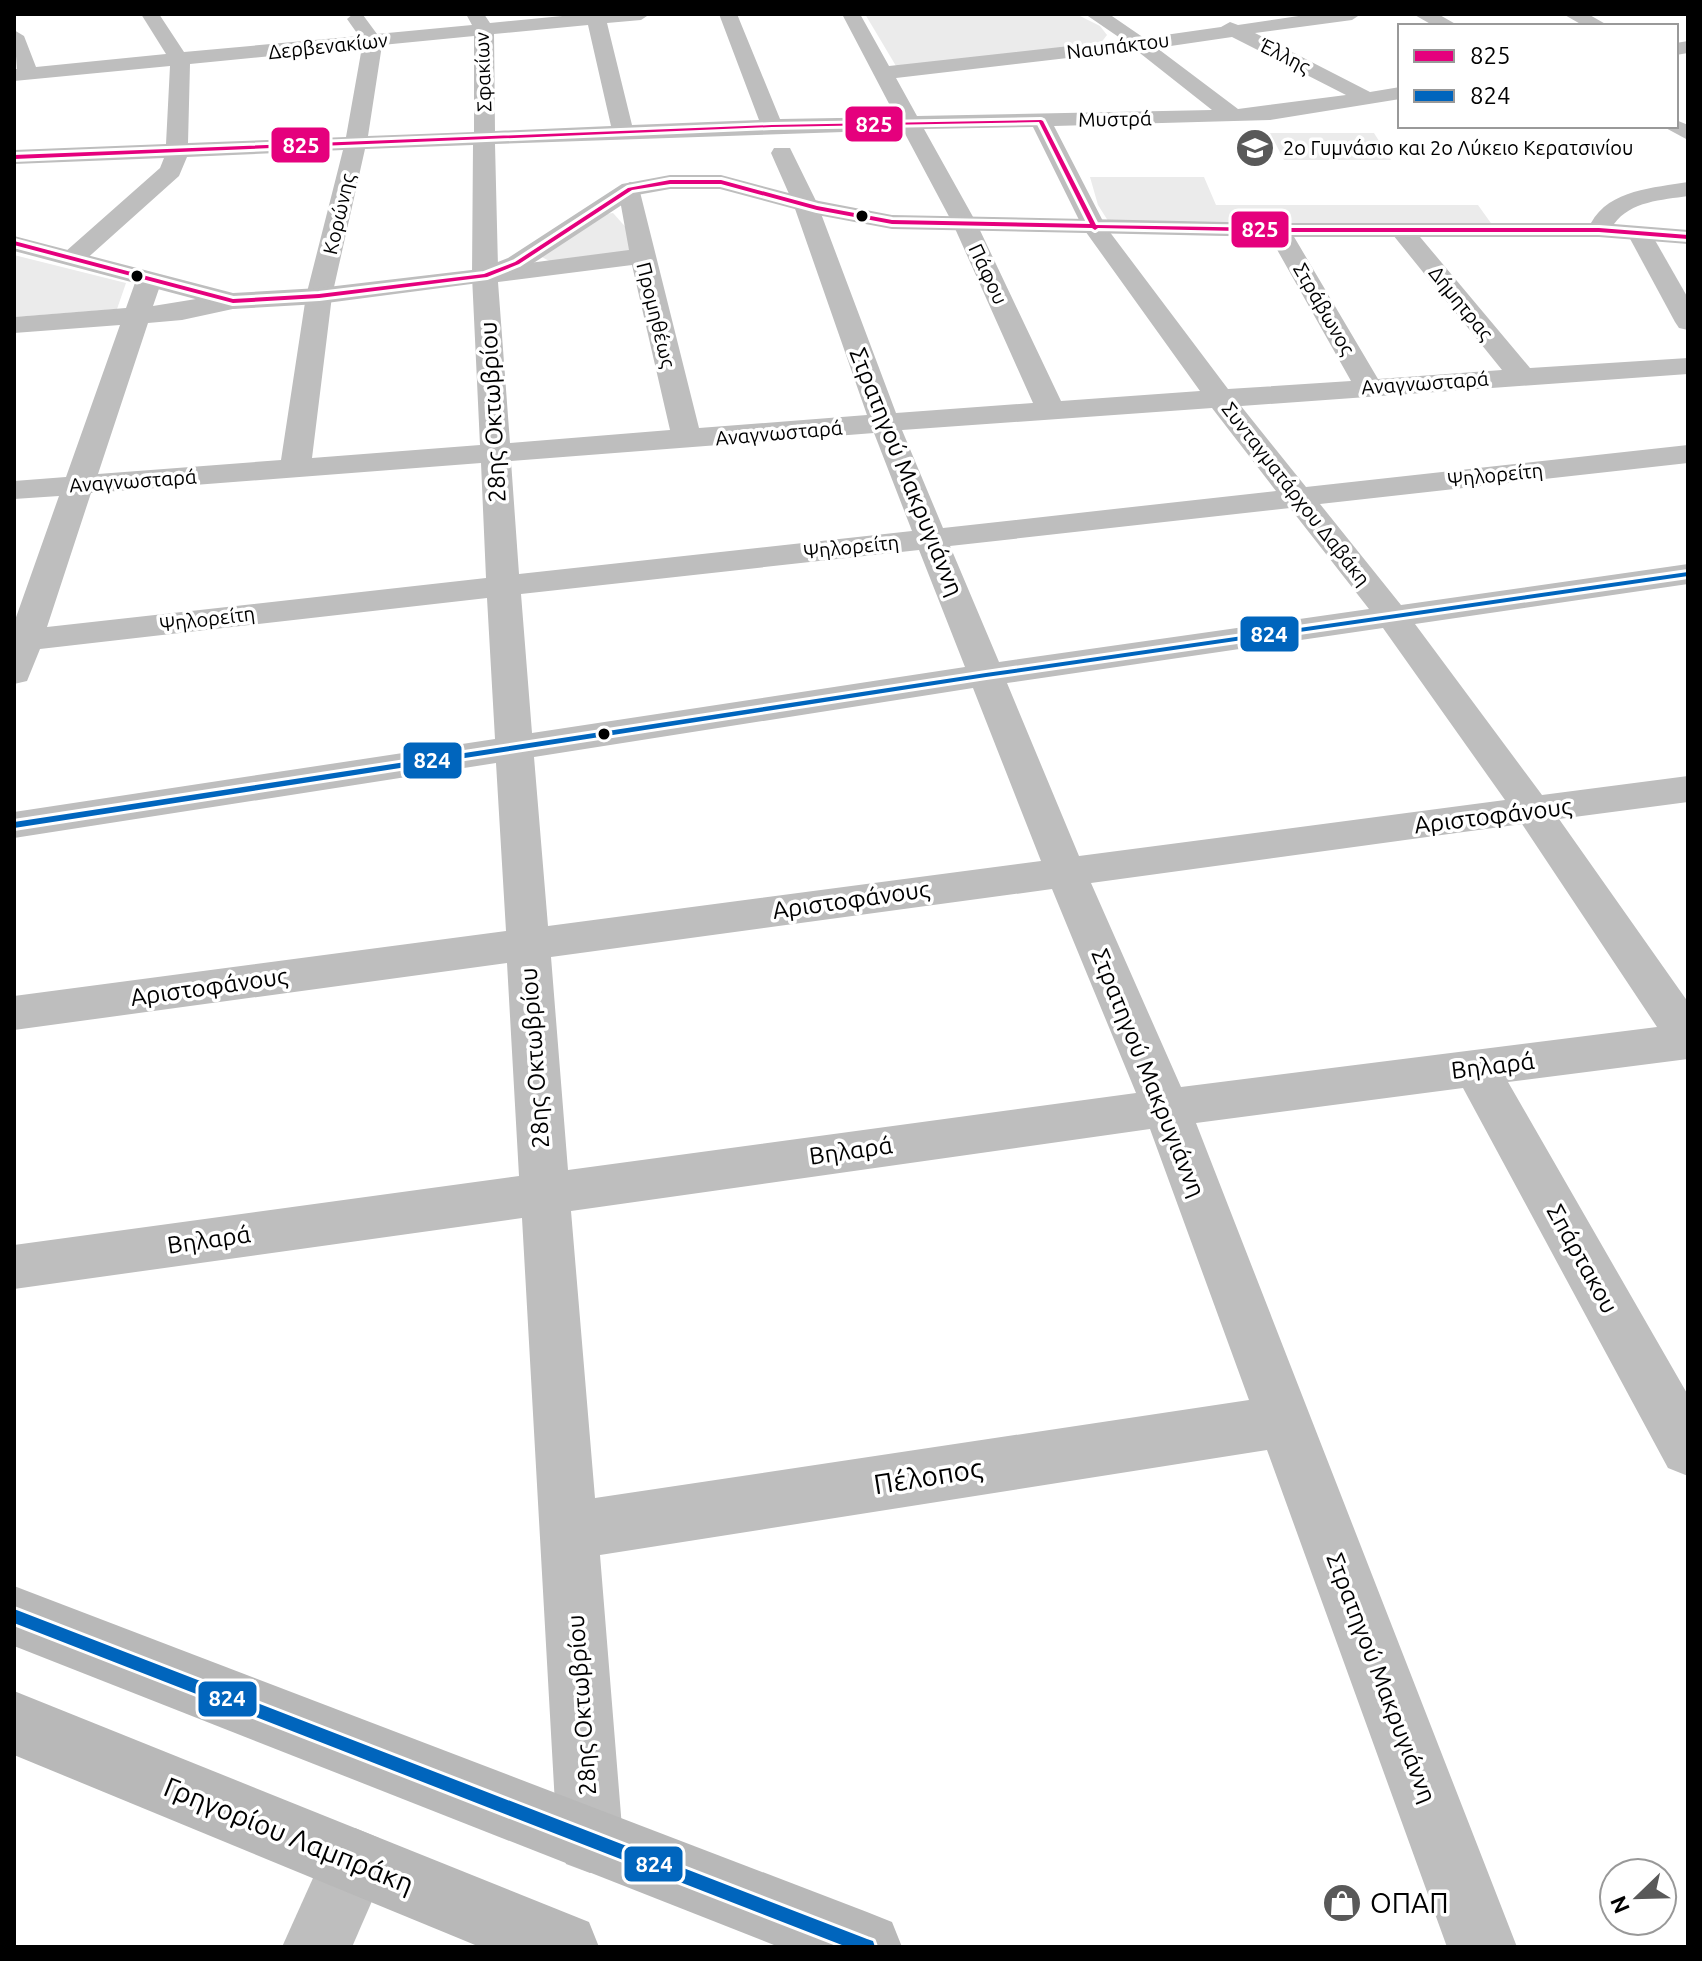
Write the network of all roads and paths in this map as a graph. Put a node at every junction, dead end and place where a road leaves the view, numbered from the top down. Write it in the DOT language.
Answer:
graph roads {
  1 [pos="150,14"];
  2 [pos="352,14"];
  3 [pos="641,14"];
  4 [pos="728,14"];
  5 [pos="851,14"];
  6 [pos="1094,14"];
  7 [pos="1204,14"];
  8 [pos="1352,14"];
  9 [pos="1422,14"];
  10 [pos="1572,14"];
  11 [pos="594,16"];
  12 [pos="480,22"];
  13 [pos="1445,24"];
  14 [pos="1595,24"];
  15 [pos="1236,31"];
  16 [pos="14,36"];
  17 [pos="373,41"];
  18 [pos="1141,44"];
  19 [pos="180,61"];
  20 [pos="884,73"];
  21 [pos="22,74"];
  22 [pos="1398,93"];
  23 [pos="1367,98"];
  24 [pos="1233,116"];
  25 [pos="1041,121"];
  26 [pos="912,123"];
  27 [pos="772,126"];
  28 [pos="623,133"];
  29 [pos="485,140"];
  30 [pos="355,146"];
  31 [pos="177,152"];
  32 [pos="782,153"];
  33 [pos="14,157"];
  34 [pos="630,189"];
  35 [pos="1688,189"];
  36 [pos="805,203"];
  37 [pos="1601,222"];
  38 [pos="965,224"];
  39 [pos="1095,228"];
  40 [pos="1278,230"];
  41 [pos="1401,230"];
  42 [pos="1640,235"];
  43 [pos="1688,237"];
  44 [pos="14,243"];
  45 [pos="642,256"];
  46 [pos="74,257"];
  47 [pos="485,276"];
  48 [pos="149,280"];
  49 [pos="319,296"];
  50 [pos="233,301"];
  51 [pos="136,316"];
  52 [pos="1688,322"];
  53 [pos="14,325"];
  54 [pos="1688,366"];
  55 [pos="1521,376"];
  56 [pos="1369,388"];
  57 [pos="1221,400"];
  58 [pos="1051,410"];
  59 [pos="885,424"];
  60 [pos="687,440"];
  61 [pos="1688,454"];
  62 [pos="496,455"];
  63 [pos="295,469"];
  64 [pos="78,485"];
  65 [pos="14,490"];
  66 [pos="1300,497"];
  67 [pos="933,538"];
  68 [pos="1688,574"];
  69 [pos="503,584"];
  70 [pos="1391,615"];
  71 [pos="20,641"];
  72 [pos="14,673"];
  73 [pos="986,675"];
  74 [pos="514,748"];
  75 [pos="1688,789"];
  76 [pos="1533,811"];
  77 [pos="14,825"];
  78 [pos="1065,871"];
  79 [pos="528,944"];
  80 [pos="14,1013"];
  81 [pos="1688,1039"];
  82 [pos="1476,1068"];
  83 [pos="1166,1108"];
  84 [pos="544,1194"];
  85 [pos="14,1267"];
  86 [pos="1285,1421"];
  87 [pos="1688,1449"];
  88 [pos="570,1531"];
  89 [pos="14,1616"];
  90 [pos="14,1723"];
  91 [pos="590,1840"];
  92 [pos="355,1862"];
  93 [pos="317,1947"];
  94 [pos="564,1947"];
  95 [pos="867,1947"];
  96 [pos="1482,1947"];
  1 -- 19 [label="street"];
  2 -- 17 [label="street"];
  3 -- 11 [label="street, Δερβενακίων"];
  4 -- 27 [label="street"];
  5 -- 20 [label="street, Πάφου"];
  6 -- 18 [label="street"];
  7 -- 15 [label="street, Έλλης"];
  8 -- 15 [label="street, Ναυπάκτου"];
  9 -- 13 [label="street"];
  10 -- 14 [label="street"];
  11 -- 12 [label="street, Δερβενακίων"];
  11 -- 28 [label="street"];
  12 -- 17 [label="street, Δερβενακίων"];
  12 -- 29 [label="street, Σφακίων"];
  15 -- 18 [label="street, Ναυπάκτου"];
  15 -- 23 [label="street, Έλλης"];
  16 -- 21 [label="street"];
  17 -- 19 [label="street, Δερβενακίων"];
  17 -- 30 [label="street, Κορώνης"];
  18 -- 20 [label="street, Ναυπάκτου"];
  18 -- 24 [label="street"];
  19 -- 21 [label="street, Δερβενακίων"];
  19 -- 31 [label="street"];
  20 -- 26 [label="street, Πάφου"];
  22 -- 23 [label="street, Μυστρά"];
  23 -- 24 [label="street, Μυστρά"];
  24 -- 25 [label="street, Μυστρά"];
  25 -- 26 [label="street, Μυστρά"];
  25 -- 39 [label="street, Συνταγματάρχου Δαβάκη"];
  26 -- 27 [label="street, Μυστρά"];
  26 -- 38 [label="street, Πάφου"];
  27 -- 28 [label="street, Μυστρά"];
  28 -- 29 [label="street, Μυστρά"];
  29 -- 30 [label="street, Μυστρά"];
  29 -- 47 [label="street, Σφακίων"];
  30 -- 31 [label="street, Μυστρά"];
  30 -- 49 [label="street, Κορώνης"];
  31 -- 33 [label="street, Μυστρά"];
  31 -- 46 [label="street"];
  32 -- 36 [label="street, Στρατηγού Μακρυγιάννη"];
  34 -- 36 [label="street"];
  34 -- 45 [label="street, Προμηθέως"];
  34 -- 47 [label="street"];
  35 -- 37 [label="street"];
  36 -- 38 [label="street"];
  36 -- 59 [label="street, Στρατηγού Μακρυγιάννη"];
  37 -- 41 [label="street"];
  37 -- 42 [label="street"];
  38 -- 39 [label="street"];
  38 -- 58 [label="street, Πάφου"];
  39 -- 40 [label="street"];
  39 -- 57 [label="street, Συνταγματάρχου Δαβάκη"];
  40 -- 41 [label="street"];
  40 -- 56 [label="street, Στράβωνος"];
  41 -- 55 [label="street, Δήμητρας"];
  42 -- 43 [label="street"];
  42 -- 52 [label="street"];
  44 -- 46 [label="street"];
  45 -- 47 [label="street"];
  45 -- 60 [label="street, Προμηθέως"];
  46 -- 48 [label="street"];
  47 -- 49 [label="street"];
  47 -- 62 [label="street, 28ης Οκτωβρίου"];
  48 -- 50 [label="street"];
  48 -- 51 [label="street"];
  49 -- 50 [label="street"];
  49 -- 63 [label="street, Κορώνης"];
  50 -- 51 [label="street"];
  51 -- 53 [label="street"];
  51 -- 64 [label="street"];
  54 -- 55 [label="street, Αναγνωσταρά"];
  55 -- 56 [label="street, Αναγνωσταρά"];
  56 -- 57 [label="street, Αναγνωσταρά"];
  57 -- 58 [label="street, Αναγνωσταρά"];
  57 -- 66 [label="street, Συνταγματάρχου Δαβάκη"];
  58 -- 59 [label="street, Αναγνωσταρά"];
  59 -- 60 [label="street, Αναγνωσταρά"];
  59 -- 67 [label="street, Στρατηγού Μακρυγιάννη"];
  60 -- 62 [label="street, Αναγνωσταρά"];
  61 -- 66 [label="street, Ψηλορείτη"];
  62 -- 63 [label="street, Αναγνωσταρά"];
  62 -- 69 [label="street, 28ης Οκτωβρίου"];
  63 -- 64 [label="street, Αναγνωσταρά"];
  64 -- 65 [label="street, Αναγνωσταρά"];
  64 -- 71 [label="street"];
  66 -- 67 [label="street, Ψηλορείτη"];
  66 -- 70 [label="street, Συνταγματάρχου Δαβάκη"];
  67 -- 69 [label="street, Ψηλορείτη"];
  67 -- 73 [label="street, Στρατηγού Μακρυγιάννη"];
  68 -- 70 [label="street"];
  69 -- 71 [label="street, Ψηλορείτη"];
  69 -- 74 [label="street, 28ης Οκτωβρίου"];
  70 -- 73 [label="street"];
  70 -- 76 [label="street, Συνταγματάρχου Δαβάκη"];
  71 -- 72 [label="street"];
  73 -- 74 [label="street"];
  73 -- 78 [label="street, Στρατηγού Μακρυγιάννη"];
  74 -- 77 [label="street"];
  74 -- 79 [label="street, 28ης Οκτωβρίου"];
  75 -- 76 [label="street, Αριστοφάνους"];
  76 -- 78 [label="street, Αριστοφάνους"];
  76 -- 81 [label="street, Συνταγματάρχου Δαβάκη"];
  78 -- 79 [label="street, Αριστοφάνους"];
  78 -- 83 [label="street, Στρατηγού Μακρυγιάννη"];
  79 -- 80 [label="street, Αριστοφάνους"];
  79 -- 84 [label="street, 28ης Οκτωβρίου"];
  81 -- 82 [label="street, Βηλαρά"];
  82 -- 83 [label="street, Βηλαρά"];
  82 -- 87 [label="street, Σπάρτακου"];
  83 -- 84 [label="street, Βηλαρά"];
  83 -- 86 [label="street, Στρατηγού Μακρυγιάννη"];
  84 -- 85 [label="street, Βηλαρά"];
  84 -- 88 [label="street, 28ης Οκτωβρίου"];
  86 -- 88 [label="street, Πέλοπος"];
  86 -- 96 [label="street, Στρατηγού Μακρυγιάννη"];
  88 -- 91 [label="street, 28ης Οκτωβρίου"];
  89 -- 91 [label="main road"];
  90 -- 92 [label="main road, Γρηγορίου Λαμπράκη"];
  91 -- 95 [label="main road"];
  92 -- 93 [label="street"];
  92 -- 94 [label="main road, Γρηγορίου Λαμπράκη"];
}
